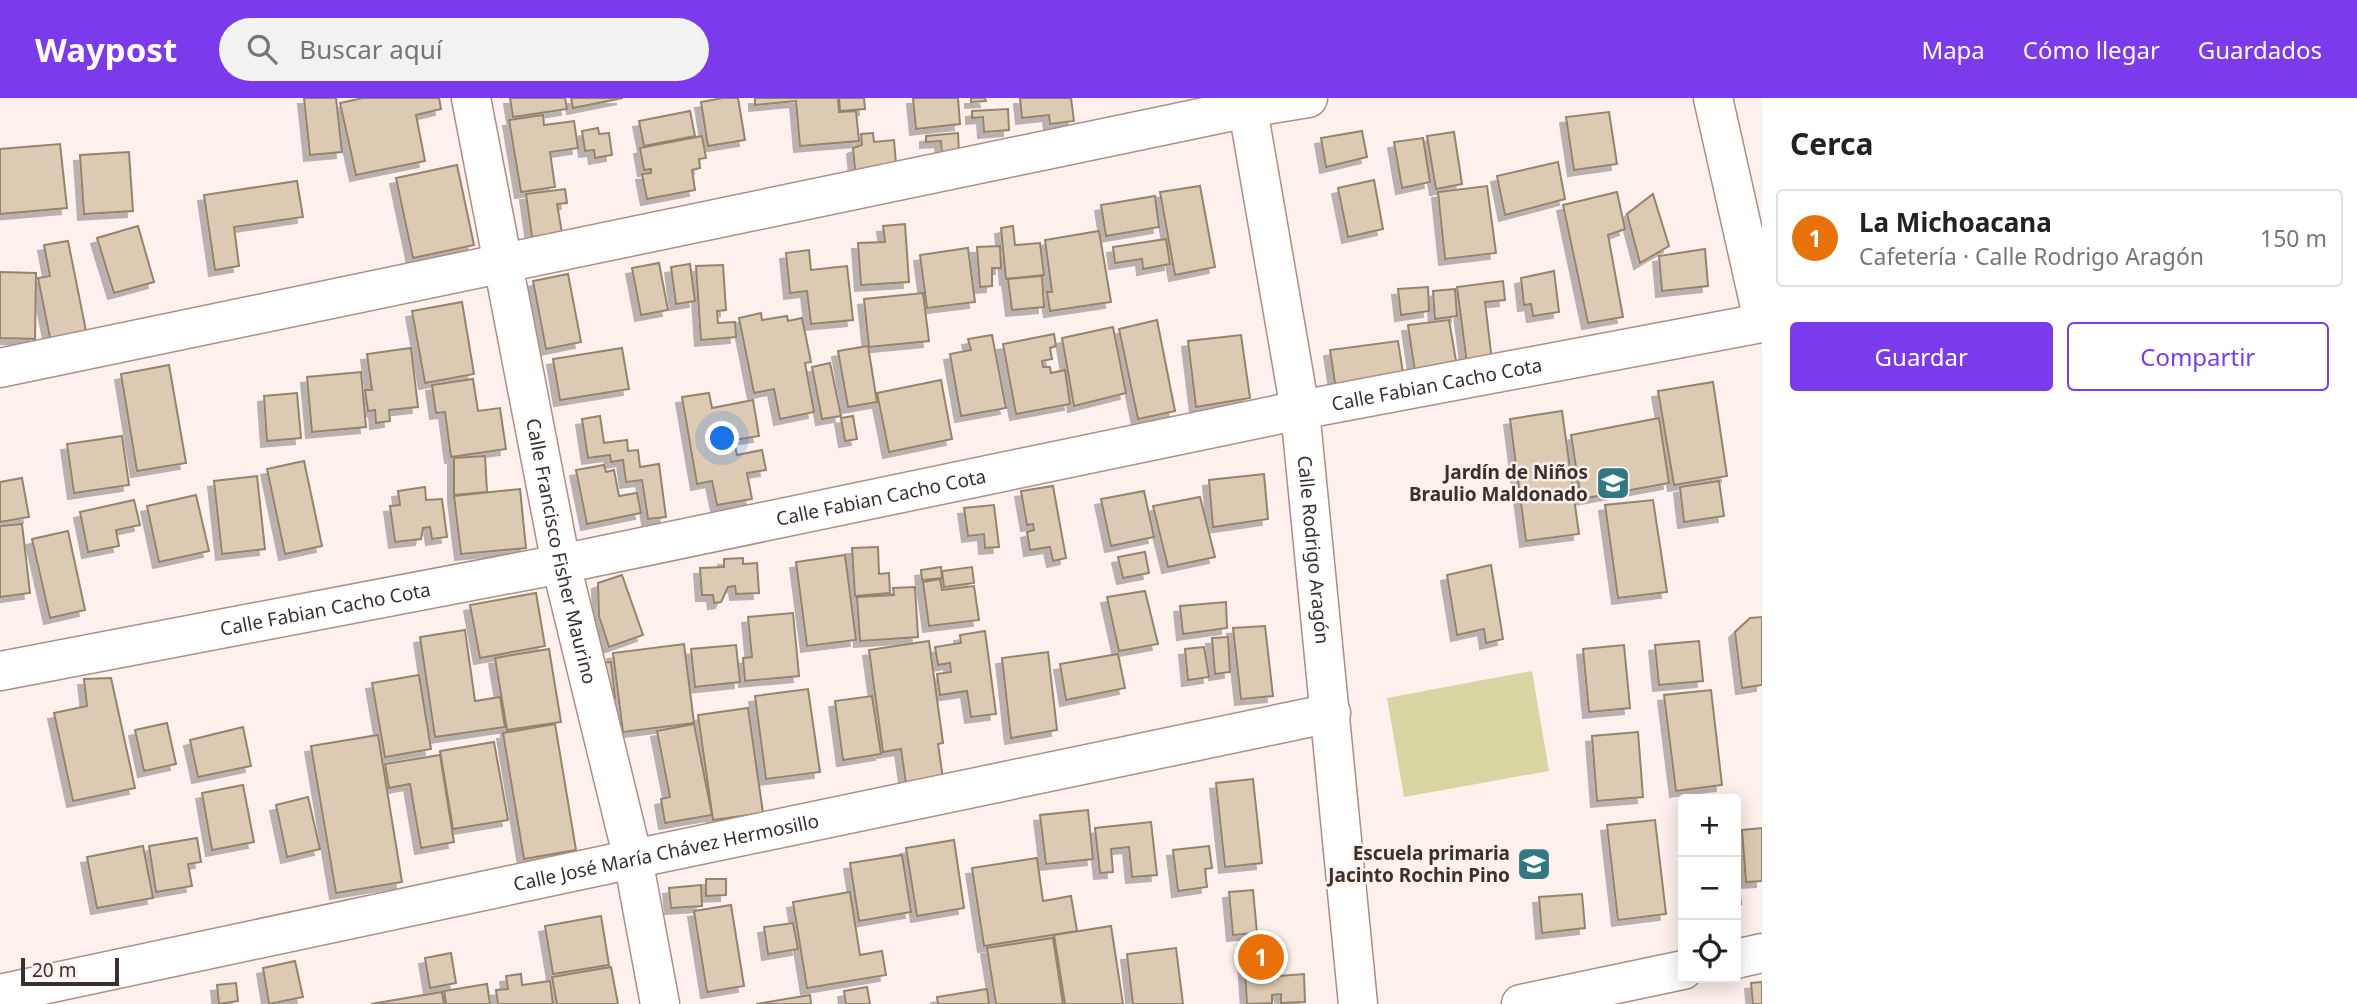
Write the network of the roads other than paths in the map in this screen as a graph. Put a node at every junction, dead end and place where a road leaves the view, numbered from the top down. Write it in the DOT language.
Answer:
graph roads {
  1 [pos="471,98"];
  2 [pos="1308,98"];
  3 [pos="1713,98"];
  4 [pos="1247,103"];
  5 [pos="505,263"];
  6 [pos="1762,316"];
  7 [pos="1762,323"];
  8 [pos="0,368"];
  9 [pos="1300,410"];
  10 [pos="561,564"];
  11 [pos="0,671"];
  12 [pos="1331,713"];
  13 [pos="633,859"];
  14 [pos="1762,953"];
  15 [pos="1741,958"];
  16 [pos="1678,971"];
  17 [pos="0,994"];
  18 [pos="660,1004"];
  19 [pos="1358,1004"];
  20 [pos="1521,1004"];
  1 -- 5 [label="street, Calle Francisco Fisher Maurino"];
  2 -- 4 [label="street"];
  3 -- 6 [label="street"];
  4 -- 5 [label="street"];
  4 -- 9 [label="street, Calle Rodrigo Aragón"];
  5 -- 8 [label="street"];
  5 -- 10 [label="street, Calle Francisco Fisher Maurino"];
  7 -- 9 [label="street, Calle Fabian Cacho Cota"];
  9 -- 10 [label="street, Calle Fabian Cacho Cota"];
  9 -- 12 [label="street, Calle Rodrigo Aragón"];
  10 -- 11 [label="street, Calle Fabian Cacho Cota"];
  10 -- 13 [label="street, Calle Francisco Fisher Maurino"];
  12 -- 13 [label="street, Calle José María Chávez Hermosillo"];
  12 -- 19 [label="street, Calle Rodrigo Aragón"];
  13 -- 17 [label="street, Calle José María Chávez Hermosillo"];
  13 -- 18 [label="street, Calle Francisco Fisher Maurino"];
  14 -- 15 [label="street"];
  16 -- 20 [label="street"];
}
